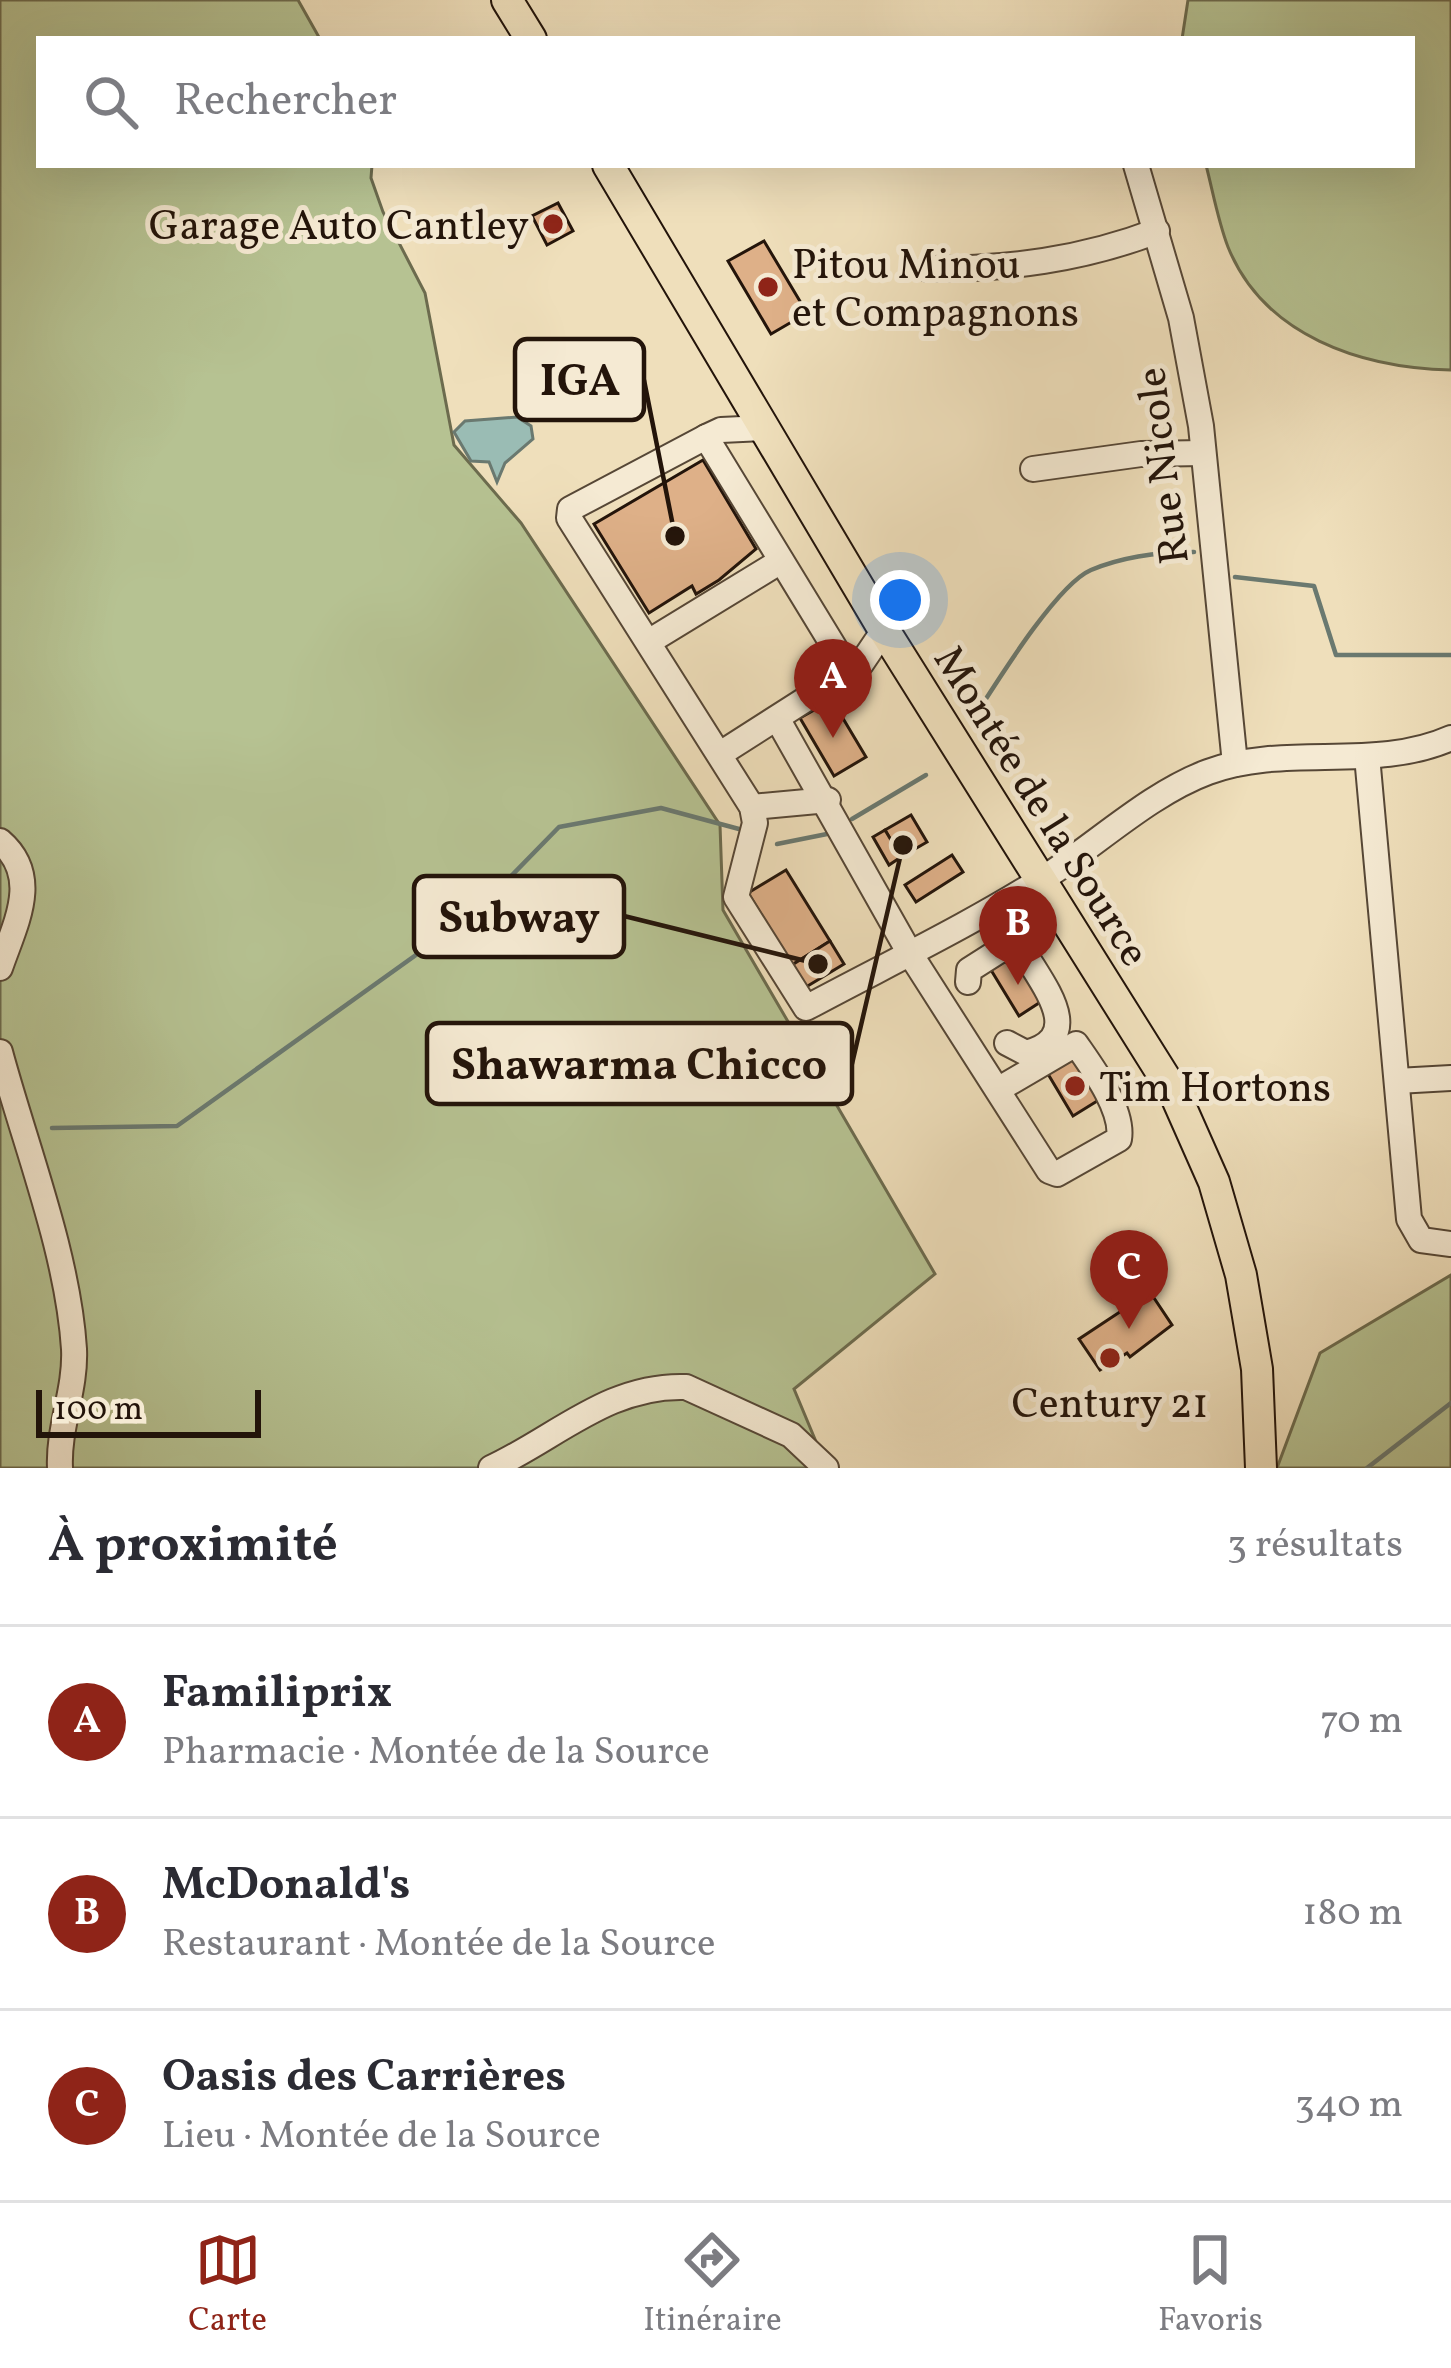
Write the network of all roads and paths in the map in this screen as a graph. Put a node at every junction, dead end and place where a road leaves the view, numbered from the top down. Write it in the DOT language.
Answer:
graph roads {
  1 [pos="506,0"];
  2 [pos="529,36"];
  3 [pos="610,168"];
  4 [pos="1137,168"];
  5 [pos="1157,231"];
  6 [pos="928,269"];
  7 [pos="764,428"];
  8 [pos="706,437"];
  9 [pos="1203,453"];
  10 [pos="1033,469"];
  11 [pos="781,561"];
  12 [pos="884,630"];
  13 [pos="650,640"];
  14 [pos="850,673"];
  15 [pos="778,720"];
  16 [pos="1451,737"];
  17 [pos="720,754"];
  18 [pos="1367,756"];
  19 [pos="1234,764"];
  20 [pos="828,800"];
  21 [pos="752,807"];
  22 [pos="0,841"];
  23 [pos="1041,879"];
  24 [pos="909,952"];
  25 [pos="0,968"];
  26 [pos="968,982"];
  27 [pos="1010,1045"];
  28 [pos="0,1052"];
  29 [pos="1451,1078"];
  30 [pos="1397,1081"];
  31 [pos="999,1089"];
  32 [pos="1451,1244"];
  33 [pos="60,1468"];
  34 [pos="490,1468"];
  35 [pos="826,1468"];
  36 [pos="1261,1468"];
  1 -- 2 [label="main road"];
  3 -- 7 [label="main road, Montée de la Source"];
  4 -- 5 [label="street, Rue Nicole"];
  5 -- 6 [label="street"];
  5 -- 9 [label="street, Rue Nicole"];
  7 -- 8 [label="street"];
  7 -- 12 [label="main road, Montée de la Source"];
  8 -- 11 [label="street"];
  8 -- 13 [label="street"];
  9 -- 10 [label="street"];
  9 -- 19 [label="street, Rue Nicole"];
  11 -- 13 [label="street"];
  11 -- 14 [label="street"];
  12 -- 14 [label="street"];
  12 -- 23 [label="main road, Montée de la Source"];
  13 -- 17 [label="street"];
  14 -- 15 [label="street"];
  15 -- 17 [label="street"];
  15 -- 20 [label="street"];
  16 -- 18 [label="street"];
  17 -- 21 [label="street"];
  18 -- 19 [label="street"];
  18 -- 30 [label="street"];
  19 -- 23 [label="street"];
  20 -- 21 [label="street"];
  20 -- 24 [label="street"];
  21 -- 24 [label="street"];
  22 -- 25 [label="street"];
  23 -- 24 [label="street"];
  23 -- 36 [label="main road, Montée de la Source"];
  24 -- 31 [label="street"];
  26 -- 27 [label="street"];
  28 -- 33 [label="street"];
  29 -- 30 [label="street"];
  30 -- 32 [label="street"];
  31 -- 31 [label="street"];
  34 -- 35 [label="street"];
}
